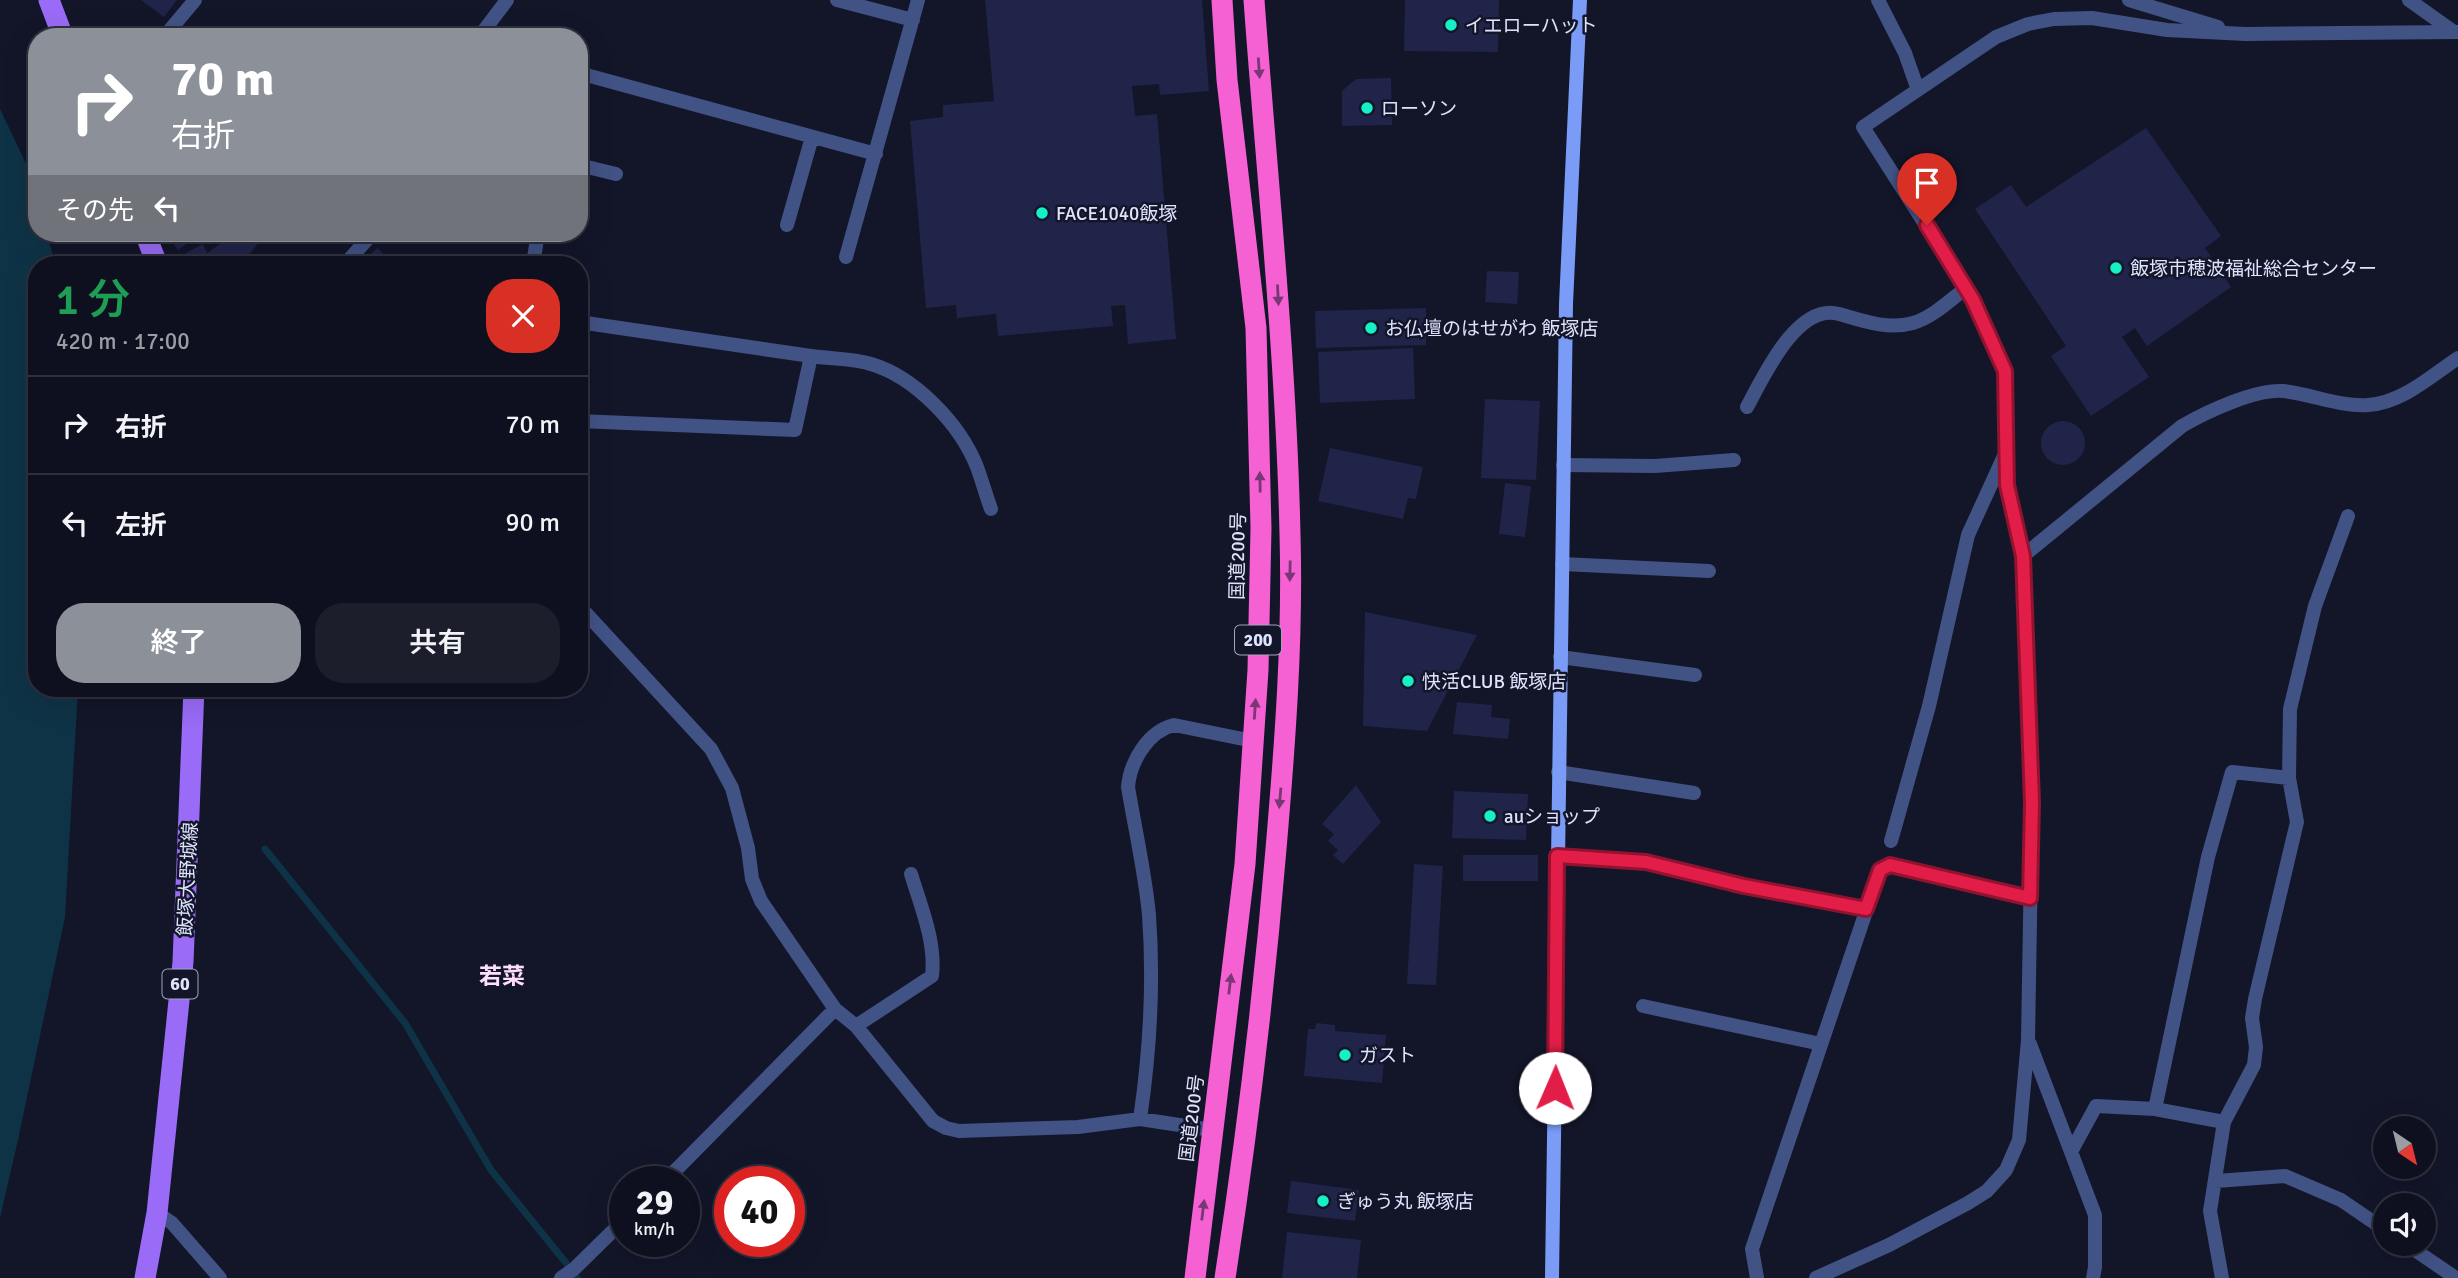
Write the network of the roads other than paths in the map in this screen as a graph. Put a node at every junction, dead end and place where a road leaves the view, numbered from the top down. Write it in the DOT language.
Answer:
graph roads {
  1 [pos="49,0"];
  2 [pos="195,0"];
  3 [pos="507,0"];
  4 [pos="837,0"];
  5 [pos="918,0"];
  6 [pos="1222,0"];
  7 [pos="1254,0"];
  8 [pos="1580,0"];
  9 [pos="1878,0"];
  10 [pos="2129,0"];
  11 [pos="2409,0"];
  12 [pos="913,20"];
  13 [pos="59,28"];
  14 [pos="172,28"];
  15 [pos="486,28"];
  16 [pos="2456,32"];
  17 [pos="2245,34"];
  18 [pos="588,75"];
  19 [pos="1917,90"];
  20 [pos="811,137"];
  21 [pos="876,155"];
  22 [pos="588,167"];
  23 [pos="616,174"];
  24 [pos="787,225"];
  25 [pos="366,242"];
  26 [pos="354,256"];
  27 [pos="846,257"];
  28 [pos="1966,288"];
  29 [pos="588,323"];
  30 [pos="811,356"];
  31 [pos="2458,358"];
  32 [pos="1747,407"];
  33 [pos="588,421"];
  34 [pos="2006,452"];
  35 [pos="1734,460"];
  36 [pos="1563,465"];
  37 [pos="991,509"];
  38 [pos="2348,516"];
  39 [pos="2023,556"];
  40 [pos="1562,564"];
  41 [pos="1709,571"];
  42 [pos="588,615"];
  43 [pos="1560,657"];
  44 [pos="1695,675"];
  45 [pos="194,697"];
  46 [pos="1253,741"];
  47 [pos="1558,772"];
  48 [pos="2289,778"];
  49 [pos="1694,793"];
  50 [pos="1891,841"];
  51 [pos="1557,856"];
  52 [pos="911,874"];
  53 [pos="2030,898"];
  54 [pos="1866,909"];
  55 [pos="1643,1006"];
  56 [pos="835,1009"];
  57 [pos="856,1026"];
  58 [pos="2028,1040"];
  59 [pos="1821,1044"];
  60 [pos="2155,1109"];
  61 [pos="1140,1119"];
  62 [pos="2224,1122"];
  63 [pos="1212,1130"];
  64 [pos="2072,1150"];
  65 [pos="679,1166"];
  66 [pos="2216,1181"];
  67 [pos="157,1213"];
  68 [pos="2373,1222"];
  69 [pos="609,1235"];
  70 [pos="2424,1256"];
  71 [pos="145,1278"];
  72 [pos="220,1278"];
  73 [pos="561,1278"];
  74 [pos="1195,1278"];
  75 [pos="1225,1278"];
  76 [pos="1552,1278"];
  77 [pos="1757,1278"];
  78 [pos="1816,1278"];
  79 [pos="2093,1278"];
  80 [pos="2222,1278"];
  81 [pos="2456,1278"];
  1 -- 13 [label="main road"];
  2 -- 14 [label="street"];
  3 -- 15 [label="street"];
  4 -- 12 [label="street"];
  5 -- 12 [label="street"];
  46 -- 6 [label="highway, 国道200号 / 200, one-way"];
  7 -- 75 [label="highway, 200, one-way"];
  8 -- 36 [label="street"];
  9 -- 19 [label="street"];
  10 -- 17 [label="street"];
  11 -- 16 [label="street"];
  12 -- 21 [label="street"];
  16 -- 17 [label="street"];
  17 -- 19 [label="street"];
  18 -- 20 [label="street"];
  19 -- 28 [label="street"];
  20 -- 21 [label="street"];
  20 -- 24 [label="street"];
  21 -- 27 [label="street"];
  22 -- 23 [label="street"];
  25 -- 26 [label="street"];
  28 -- 32 [label="street"];
  28 -- 34 [label="street"];
  29 -- 30 [label="street"];
  30 -- 33 [label="street"];
  30 -- 37 [label="street"];
  31 -- 39 [label="street"];
  34 -- 39 [label="street"];
  34 -- 50 [label="street"];
  35 -- 36 [label="street"];
  36 -- 40 [label="street"];
  38 -- 48 [label="street"];
  39 -- 53 [label="street"];
  40 -- 41 [label="street"];
  40 -- 43 [label="street"];
  42 -- 56 [label="street"];
  43 -- 44 [label="street"];
  43 -- 47 [label="street"];
  45 -- 67 [label="main road, 飯塚大野城線 / 60"];
  46 -- 61 [label="street"];
  63 -- 46 [label="highway, 国道200号 / 200, one-way"];
  47 -- 49 [label="street"];
  47 -- 51 [label="street"];
  48 -- 60 [label="street"];
  48 -- 62 [label="street"];
  51 -- 54 [label="street"];
  51 -- 76 [label="street"];
  52 -- 57 [label="street"];
  53 -- 54 [label="street"];
  53 -- 58 [label="street"];
  54 -- 59 [label="street"];
  55 -- 59 [label="street"];
  56 -- 57 [label="street"];
  56 -- 65 [label="street"];
  57 -- 61 [label="street"];
  58 -- 64 [label="street"];
  58 -- 78 [label="street"];
  59 -- 77 [label="street"];
  60 -- 62 [label="street"];
  60 -- 64 [label="street"];
  61 -- 63 [label="street"];
  62 -- 66 [label="street"];
  74 -- 63 [label="highway, 国道200号 / 200, one-way"];
  64 -- 79 [label="street"];
  66 -- 68 [label="street"];
  66 -- 80 [label="street"];
  67 -- 71 [label="main road, 飯塚大野城線 / 60"];
  67 -- 72 [label="street"];
  69 -- 73 [label="street"];
  70 -- 81 [label="street"];
}
